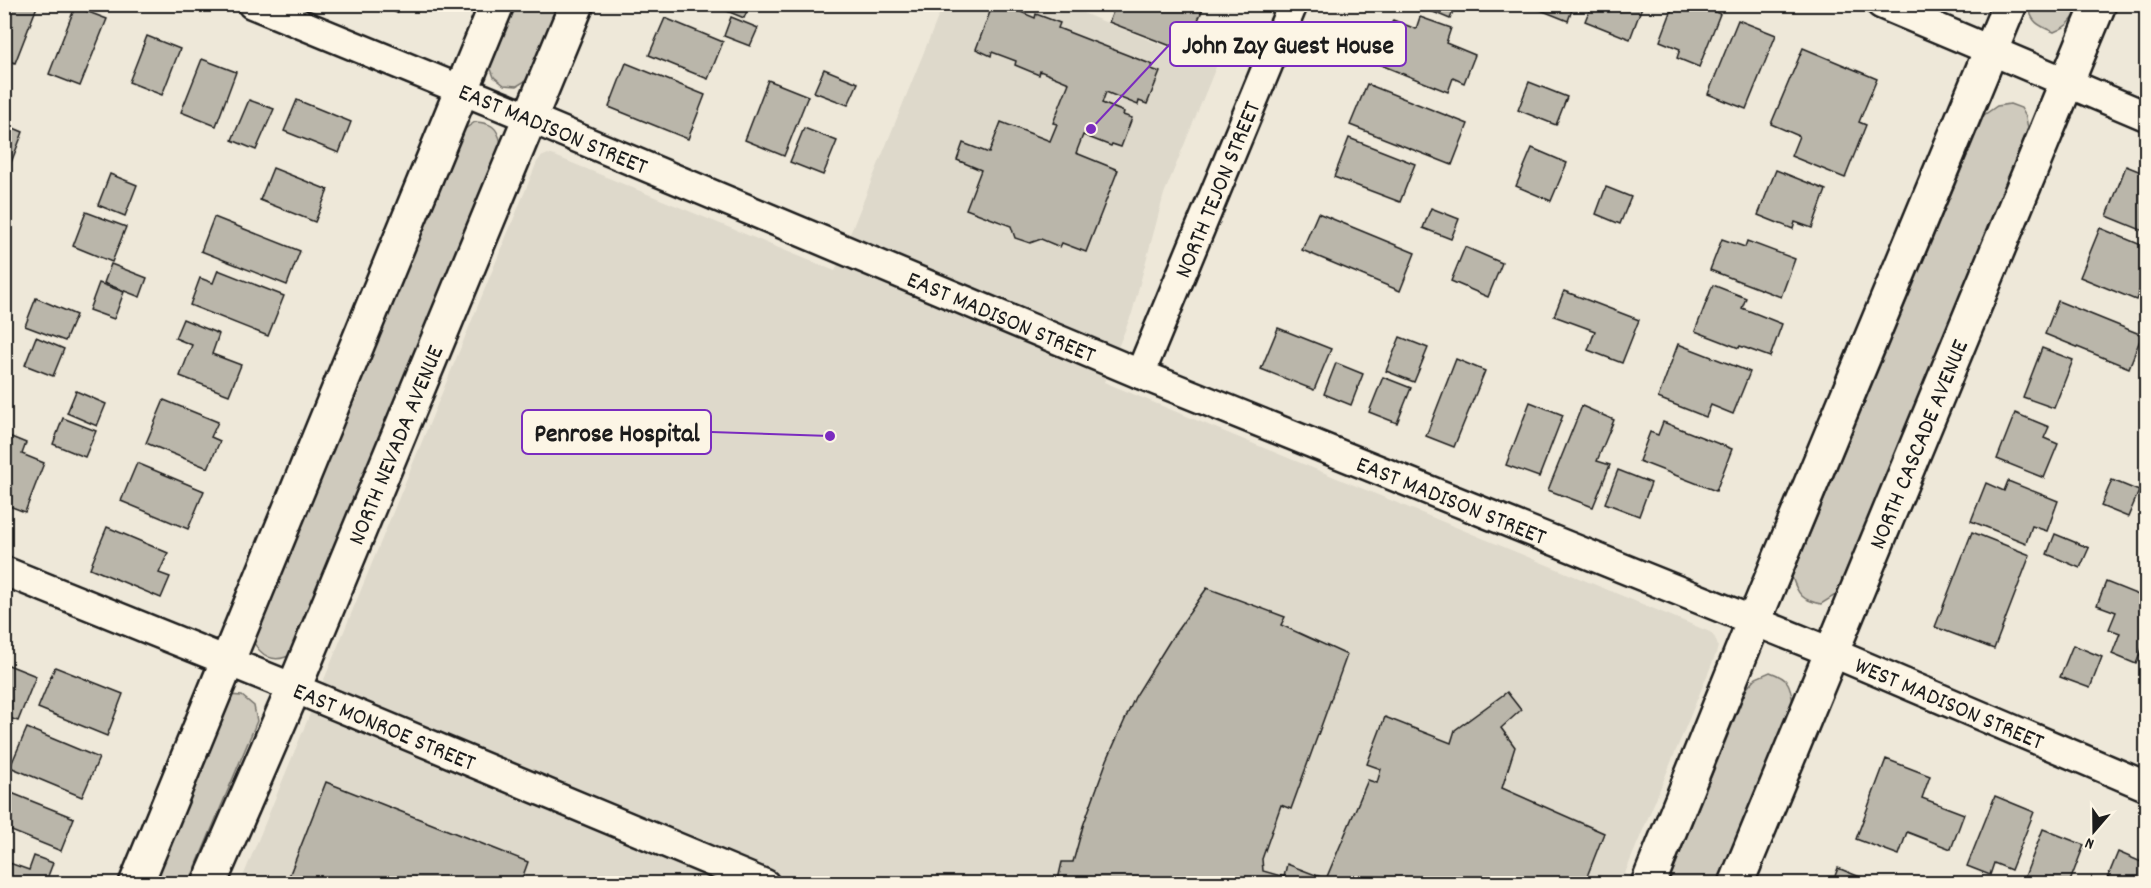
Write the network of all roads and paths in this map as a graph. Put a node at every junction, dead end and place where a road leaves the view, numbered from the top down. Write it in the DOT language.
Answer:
graph roads {
  1 [pos="252,4"];
  2 [pos="497,4"];
  3 [pos="577,4"];
  4 [pos="1293,4"];
  5 [pos="1881,4"];
  6 [pos="2010,4"];
  7 [pos="2099,4"];
  8 [pos="1990,50"];
  9 [pos="2067,82"];
  10 [pos="461,91"];
  11 [pos="2146,116"];
  12 [pos="530,118"];
  13 [pos="1140,374"];
  14 [pos="4,572"];
  15 [pos="1754,621"];
  16 [pos="1831,652"];
  17 [pos="226,660"];
  18 [pos="294,688"];
  19 [pos="2146,786"];
  20 [pos="136,884"];
  21 [pos="209,884"];
  22 [pos="765,884"];
  23 [pos="1648,884"];
  24 [pos="1736,884"];
  1 -- 10 [label="street, EAST MADISON STREET"];
  2 -- 10 [label="main road"];
  3 -- 12 [label="main road, NORTH NEVADA AVENUE"];
  4 -- 13 [label="street, NORTH TEJON STREET"];
  5 -- 8 [label="street"];
  6 -- 8 [label="main road"];
  7 -- 9 [label="main road, NORTH CASCADE AVENUE"];
  8 -- 9 [label="street"];
  8 -- 15 [label="main road"];
  9 -- 11 [label="street"];
  9 -- 16 [label="main road, NORTH CASCADE AVENUE"];
  10 -- 12 [label="street, EAST MADISON STREET"];
  10 -- 17 [label="main road"];
  12 -- 13 [label="street, EAST MADISON STREET"];
  12 -- 18 [label="main road, NORTH NEVADA AVENUE"];
  13 -- 15 [label="street, EAST MADISON STREET"];
  14 -- 17 [label="street, EAST MONROE STREET"];
  15 -- 16 [label="street, WEST MADISON STREET"];
  15 -- 23 [label="main road"];
  16 -- 19 [label="street, WEST MADISON STREET"];
  16 -- 24 [label="main road, NORTH CASCADE AVENUE"];
  17 -- 18 [label="street, EAST MONROE STREET"];
  17 -- 20 [label="main road"];
  18 -- 21 [label="main road, NORTH NEVADA AVENUE"];
  18 -- 22 [label="street, EAST MONROE STREET"];
}
